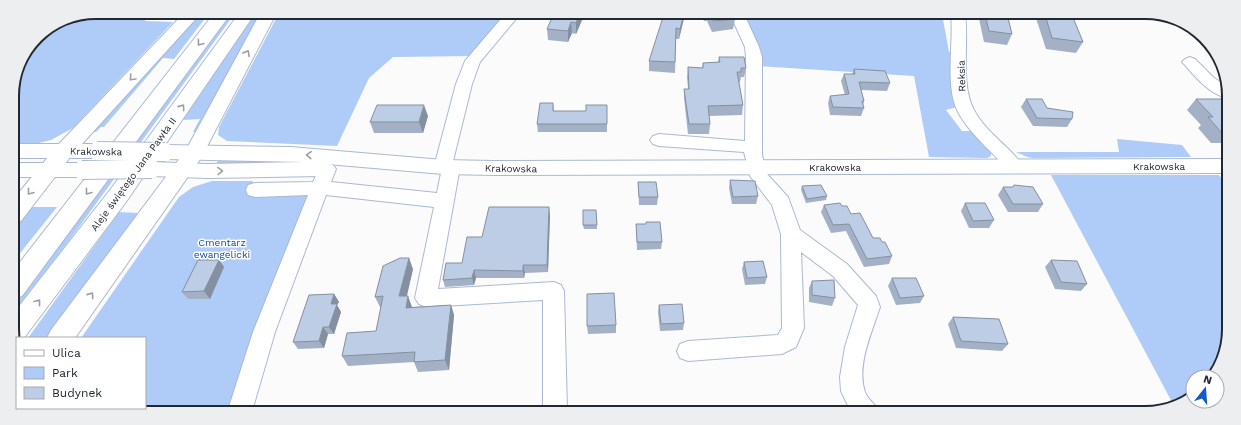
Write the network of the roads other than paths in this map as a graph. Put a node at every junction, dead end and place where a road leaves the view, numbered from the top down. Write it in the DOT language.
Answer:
graph roads {
  1 [pos="187,19"];
  2 [pos="219,19"];
  3 [pos="243,19"];
  4 [pos="265,19"];
  5 [pos="509,19"];
  6 [pos="739,19"];
  7 [pos="959,19"];
  8 [pos="1190,62"];
  9 [pos="1221,89"];
  10 [pos="659,140"];
  11 [pos="753,147"];
  12 [pos="19,151"];
  13 [pos="64,151"];
  14 [pos="187,162"];
  15 [pos="1222,166"];
  16 [pos="447,167"];
  17 [pos="756,167"];
  18 [pos="1016,167"];
  19 [pos="19,170"];
  20 [pos="48,170"];
  21 [pos="324,178"];
  22 [pos="255,190"];
  23 [pos="444,201"];
  24 [pos="19,207"];
  25 [pos="791,234"];
  26 [pos="19,281"];
  27 [pos="19,325"];
  28 [pos="61,337"];
  29 [pos="688,351"];
  30 [pos="241,406"];
  31 [pos="555,406"];
  32 [pos="860,406"];
  1 -- 13 [label="main road, one-way"];
  2 -- 26 [label="main road, one-way"];
  27 -- 3 [label="main road, Aleje świętego Jana Pawła II, one-way"];
  14 -- 4 [label="main road, one-way"];
  5 -- 16 [label="street"];
  6 -- 11 [label="street"];
  7 -- 18 [label="street, Reksia"];
  8 -- 9 [label="street"];
  10 -- 11 [label="street"];
  11 -- 17 [label="street"];
  12 -- 13 [label="main road, Krakowska"];
  13 -- 14 [label="main road, Krakowska, bridge"];
  13 -- 20 [label="main road"];
  16 -- 14 [label="main road, Krakowska, one-way"];
  14 -- 20 [label="main road, Krakowska, bridge"];
  14 -- 21 [label="main road, Krakowska, one-way"];
  28 -- 14 [label="main road, one-way"];
  15 -- 18 [label="main road, Krakowska"];
  16 -- 17 [label="main road, Krakowska"];
  16 -- 21 [label="main road, Krakowska"];
  16 -- 23 [label="street"];
  17 -- 18 [label="main road, Krakowska"];
  17 -- 25 [label="street"];
  19 -- 20 [label="main road, Krakowska"];
  20 -- 24 [label="main road, one-way"];
  21 -- 22 [label="street"];
  21 -- 23 [label="street"];
  21 -- 30 [label="street"];
  23 -- 31 [label="street"];
  25 -- 29 [label="street"];
  25 -- 32 [label="street"];
}
